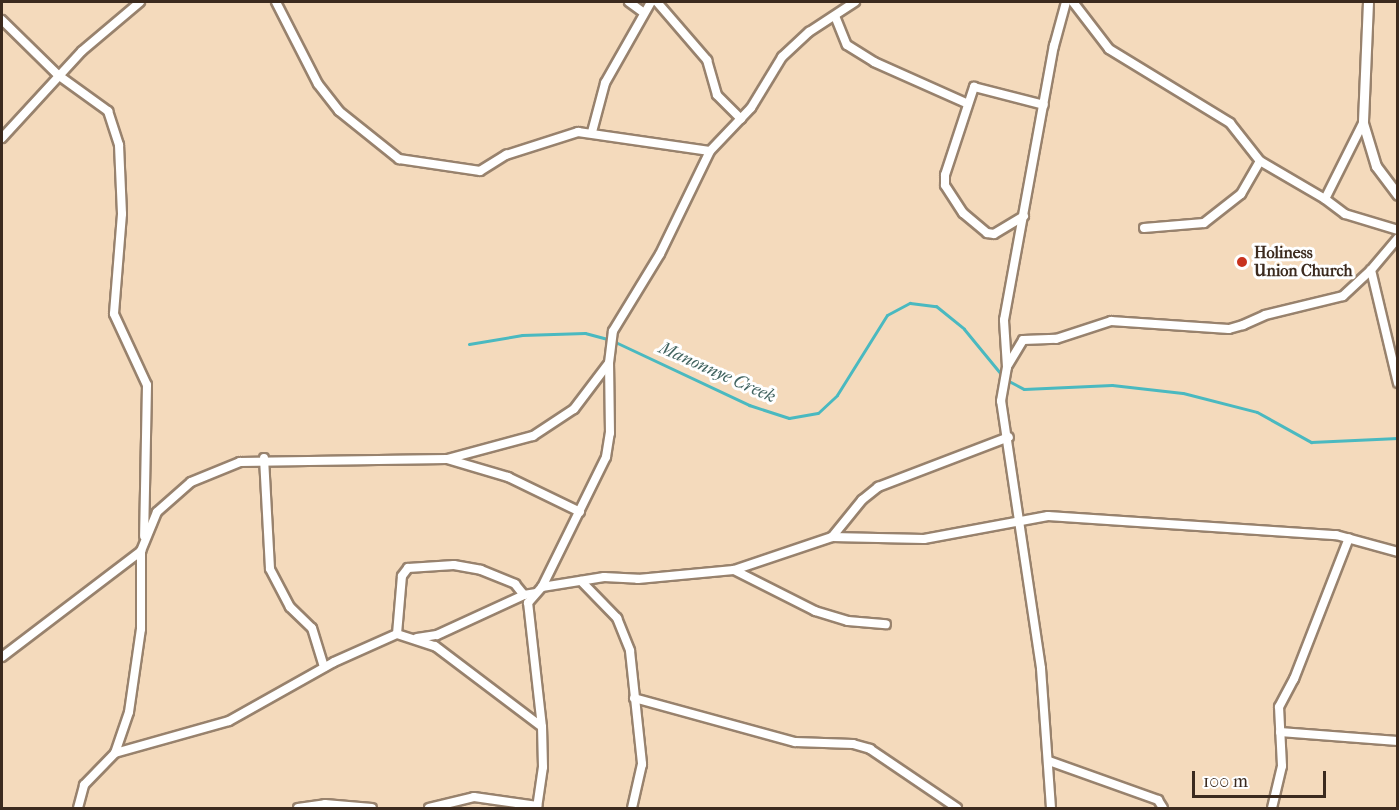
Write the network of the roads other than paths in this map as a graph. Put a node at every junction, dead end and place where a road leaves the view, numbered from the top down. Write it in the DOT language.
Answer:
graph roads {
  1 [pos="140,2"];
  2 [pos="276,2"];
  3 [pos="629,2"];
  4 [pos="651,2"];
  5 [pos="657,2"];
  6 [pos="855,2"];
  7 [pos="1066,2"];
  8 [pos="1073,2"];
  9 [pos="1368,2"];
  10 [pos="643,12"];
  11 [pos="835,16"];
  12 [pos="2,20"];
  13 [pos="58,75"];
  14 [pos="966,103"];
  15 [pos="1044,105"];
  16 [pos="741,119"];
  17 [pos="1363,123"];
  18 [pos="592,132"];
  19 [pos="2,138"];
  20 [pos="710,151"];
  21 [pos="1260,161"];
  22 [pos="1398,195"];
  23 [pos="1325,199"];
  24 [pos="1024,216"];
  25 [pos="1144,228"];
  26 [pos="1398,230"];
  27 [pos="1398,238"];
  28 [pos="1371,270"];
  29 [pos="609,363"];
  30 [pos="1007,367"];
  31 [pos="1398,383"];
  32 [pos="1009,437"];
  33 [pos="264,458"];
  34 [pos="447,459"];
  35 [pos="580,512"];
  36 [pos="1018,521"];
  37 [pos="832,537"];
  38 [pos="1349,538"];
  39 [pos="145,541"];
  40 [pos="141,551"];
  41 [pos="1398,552"];
  42 [pos="734,570"];
  43 [pos="581,581"];
  44 [pos="542,587"];
  45 [pos="535,593"];
  46 [pos="524,595"];
  47 [pos="886,624"];
  48 [pos="397,634"];
  49 [pos="417,638"];
  50 [pos="2,657"];
  51 [pos="324,667"];
  52 [pos="634,698"];
  53 [pos="542,727"];
  54 [pos="1280,732"];
  55 [pos="1398,741"];
  56 [pos="115,753"];
  57 [pos="1049,761"];
  58 [pos="537,807"];
  59 [pos="78,808"];
  60 [pos="298,808"];
  61 [pos="372,808"];
  62 [pos="429,808"];
  63 [pos="632,808"];
  64 [pos="953,808"];
  65 [pos="1051,808"];
  66 [pos="1163,808"];
  67 [pos="1272,808"];
  1 -- 13 [label="street"];
  2 -- 18 [label="street"];
  3 -- 10 [label="street"];
  4 -- 10 [label="street"];
  5 -- 16 [label="street"];
  6 -- 11 [label="street"];
  7 -- 15 [label="street"];
  8 -- 21 [label="street"];
  9 -- 17 [label="street"];
  10 -- 18 [label="street"];
  11 -- 14 [label="street"];
  11 -- 16 [label="street"];
  12 -- 13 [label="street"];
  13 -- 19 [label="street"];
  13 -- 39 [label="street"];
  14 -- 15 [label="street"];
  14 -- 24 [label="street"];
  15 -- 24 [label="street"];
  16 -- 20 [label="street"];
  17 -- 22 [label="street"];
  17 -- 23 [label="street"];
  18 -- 20 [label="street"];
  20 -- 29 [label="street"];
  21 -- 23 [label="street"];
  21 -- 25 [label="street"];
  23 -- 26 [label="street"];
  24 -- 30 [label="street"];
  27 -- 28 [label="street"];
  28 -- 30 [label="street"];
  28 -- 31 [label="street"];
  29 -- 34 [label="street"];
  29 -- 35 [label="street"];
  30 -- 32 [label="street"];
  32 -- 36 [label="street"];
  32 -- 37 [label="street"];
  33 -- 34 [label="street"];
  33 -- 39 [label="street"];
  33 -- 51 [label="street"];
  34 -- 35 [label="street"];
  35 -- 44 [label="street"];
  36 -- 37 [label="street"];
  36 -- 38 [label="street"];
  36 -- 57 [label="street"];
  37 -- 42 [label="street"];
  38 -- 41 [label="street"];
  38 -- 54 [label="street"];
  39 -- 40 [label="street"];
  40 -- 50 [label="street"];
  40 -- 56 [label="street"];
  42 -- 43 [label="street"];
  42 -- 47 [label="street"];
  43 -- 44 [label="street"];
  43 -- 52 [label="street"];
  44 -- 45 [label="street"];
  45 -- 46 [label="street"];
  45 -- 53 [label="street"];
  46 -- 48 [label="street"];
  46 -- 49 [label="street"];
  48 -- 49 [label="street"];
  48 -- 51 [label="street"];
  49 -- 53 [label="street"];
  51 -- 56 [label="street"];
  52 -- 63 [label="street"];
  52 -- 64 [label="street"];
  53 -- 58 [label="street"];
  54 -- 55 [label="street"];
  54 -- 67 [label="street"];
  56 -- 59 [label="street"];
  57 -- 65 [label="street"];
  57 -- 66 [label="street"];
  58 -- 62 [label="street"];
  60 -- 61 [label="street"];
}
